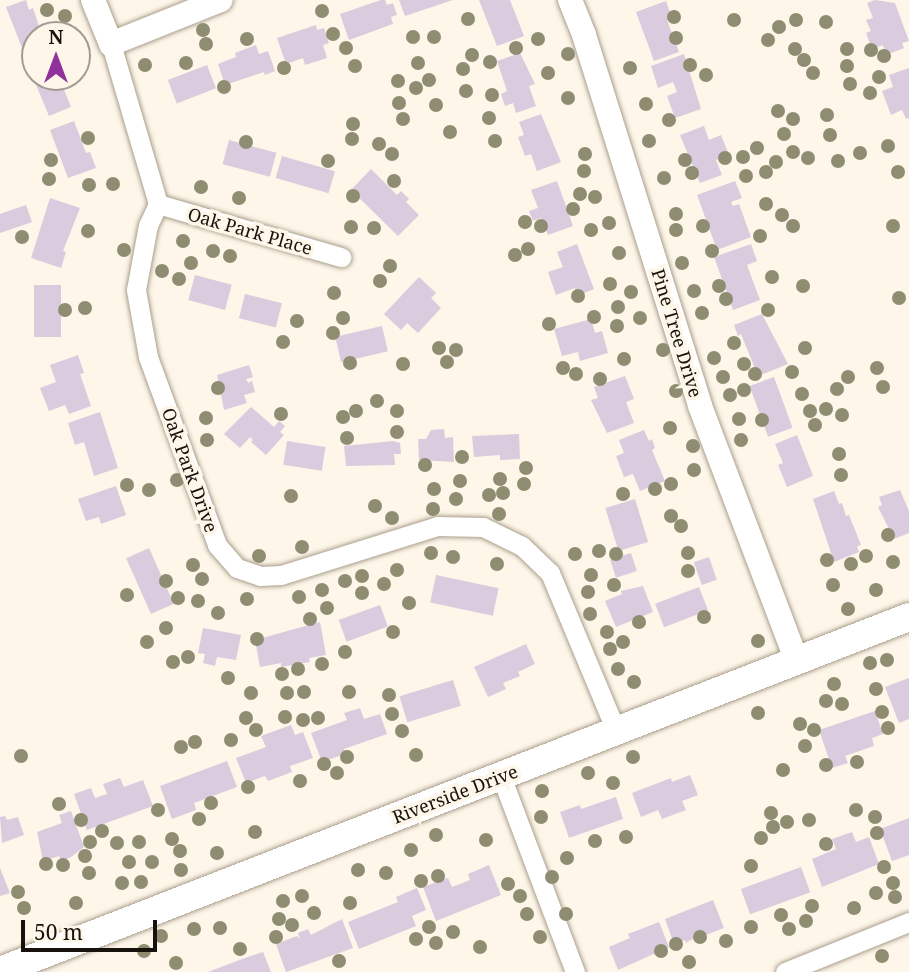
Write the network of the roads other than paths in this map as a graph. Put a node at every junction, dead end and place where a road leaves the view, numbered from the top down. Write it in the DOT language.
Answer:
graph roads {
  1 [pos="93,0"];
  2 [pos="221,0"];
  3 [pos="570,0"];
  4 [pos="111,44"];
  5 [pos="158,204"];
  6 [pos="341,257"];
  7 [pos="909,617"];
  8 [pos="797,661"];
  9 [pos="616,731"];
  10 [pos="501,776"];
  11 [pos="909,922"];
  12 [pos="0,971"];
  13 [pos="575,972"];
  14 [pos="785,972"];
  1 -- 4 [label="street"];
  2 -- 4 [label="street"];
  3 -- 8 [label="street, Pine Tree Drive"];
  4 -- 5 [label="street"];
  5 -- 6 [label="street, Oak Park Place"];
  5 -- 9 [label="street, Oak Park Drive"];
  7 -- 8 [label="main road, Riverside Drive"];
  8 -- 9 [label="main road, Riverside Drive"];
  9 -- 10 [label="main road, Riverside Drive"];
  10 -- 12 [label="main road, Riverside Drive"];
  10 -- 13 [label="street"];
  11 -- 14 [label="street"];
}
